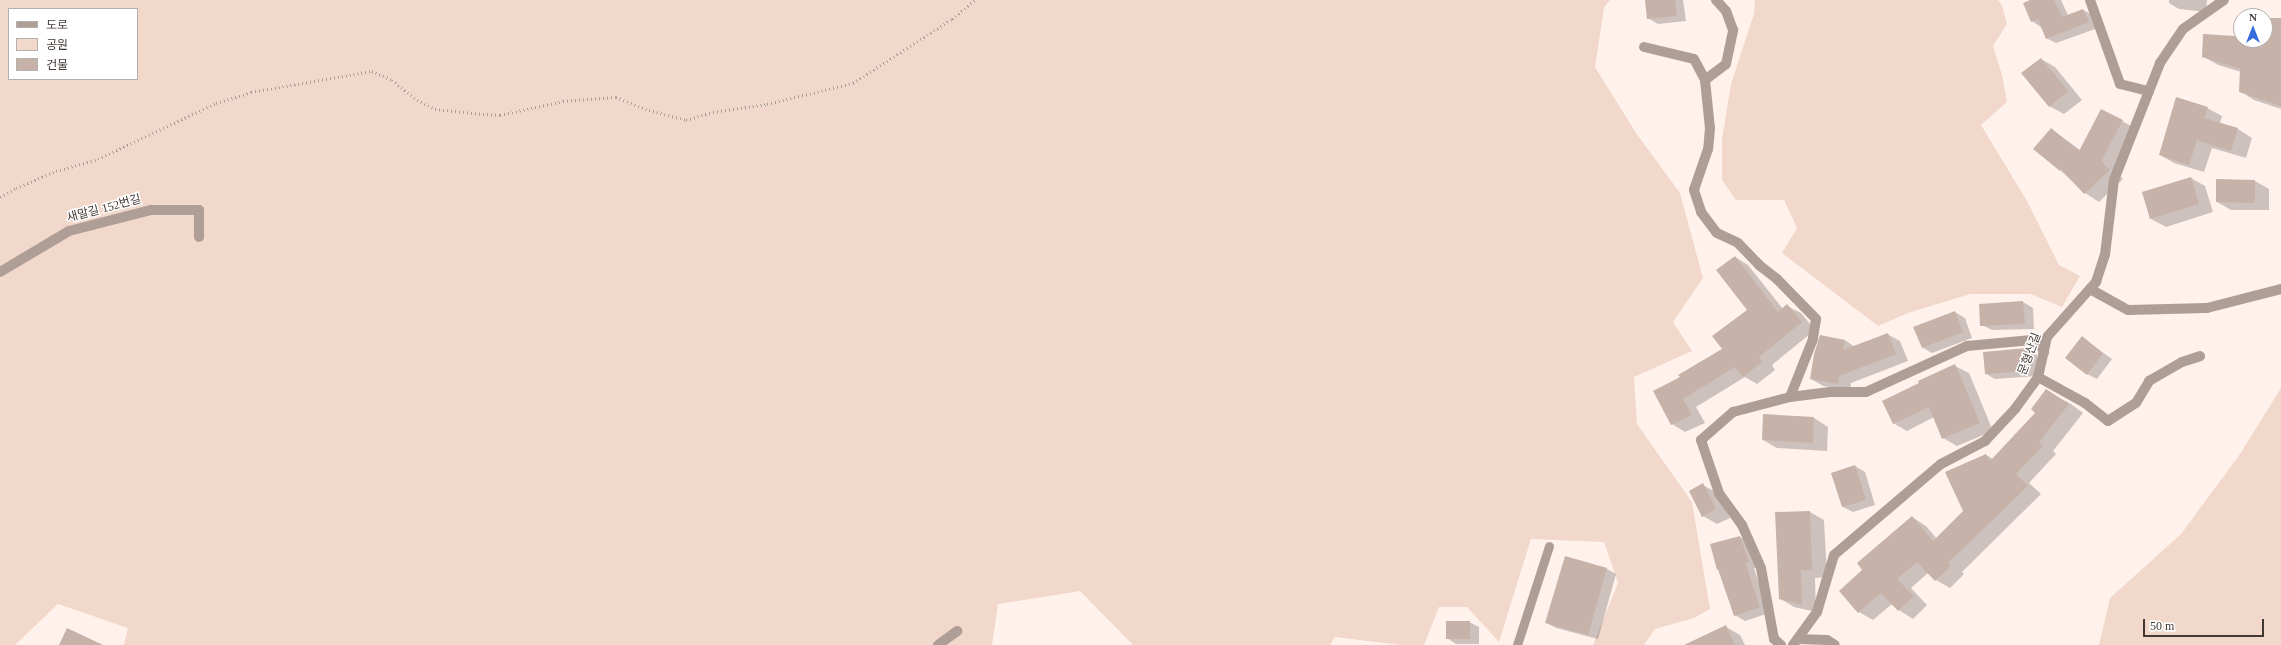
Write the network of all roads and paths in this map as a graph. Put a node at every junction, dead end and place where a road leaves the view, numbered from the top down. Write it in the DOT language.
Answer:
graph roads {
  1 [pos="975,0"];
  2 [pos="1716,0"];
  3 [pos="2090,0"];
  4 [pos="2224,0"];
  5 [pos="1644,47"];
  6 [pos="1706,80"];
  7 [pos="2149,91"];
  8 [pos="0,197"];
  9 [pos="199,237"];
  10 [pos="0,272"];
  11 [pos="2090,289"];
  12 [pos="2281,289"];
  13 [pos="2044,352"];
  14 [pos="2200,356"];
  15 [pos="2038,377"];
  16 [pos="1790,397"];
  17 [pos="1549,546"];
  18 [pos="957,630"];
  19 [pos="1795,642"];
  20 [pos="938,645"];
  21 [pos="1517,645"];
  22 [pos="1781,645"];
  23 [pos="1835,645"];
  1 -- 8 [label="path"];
  2 -- 6 [label="street"];
  3 -- 7 [label="street"];
  4 -- 7 [label="street, 문형산길"];
  5 -- 6 [label="street"];
  6 -- 16 [label="street"];
  7 -- 11 [label="street, 문형산길"];
  9 -- 10 [label="street, 새말길 152번길"];
  11 -- 12 [label="street"];
  11 -- 13 [label="street, 문형산길"];
  13 -- 15 [label="street, 문형산길"];
  13 -- 16 [label="street"];
  14 -- 15 [label="street"];
  15 -- 19 [label="street, 문형산길"];
  16 -- 22 [label="street"];
  17 -- 21 [label="lane"];
  18 -- 20 [label="street"];
  19 -- 23 [label="street"];
}
